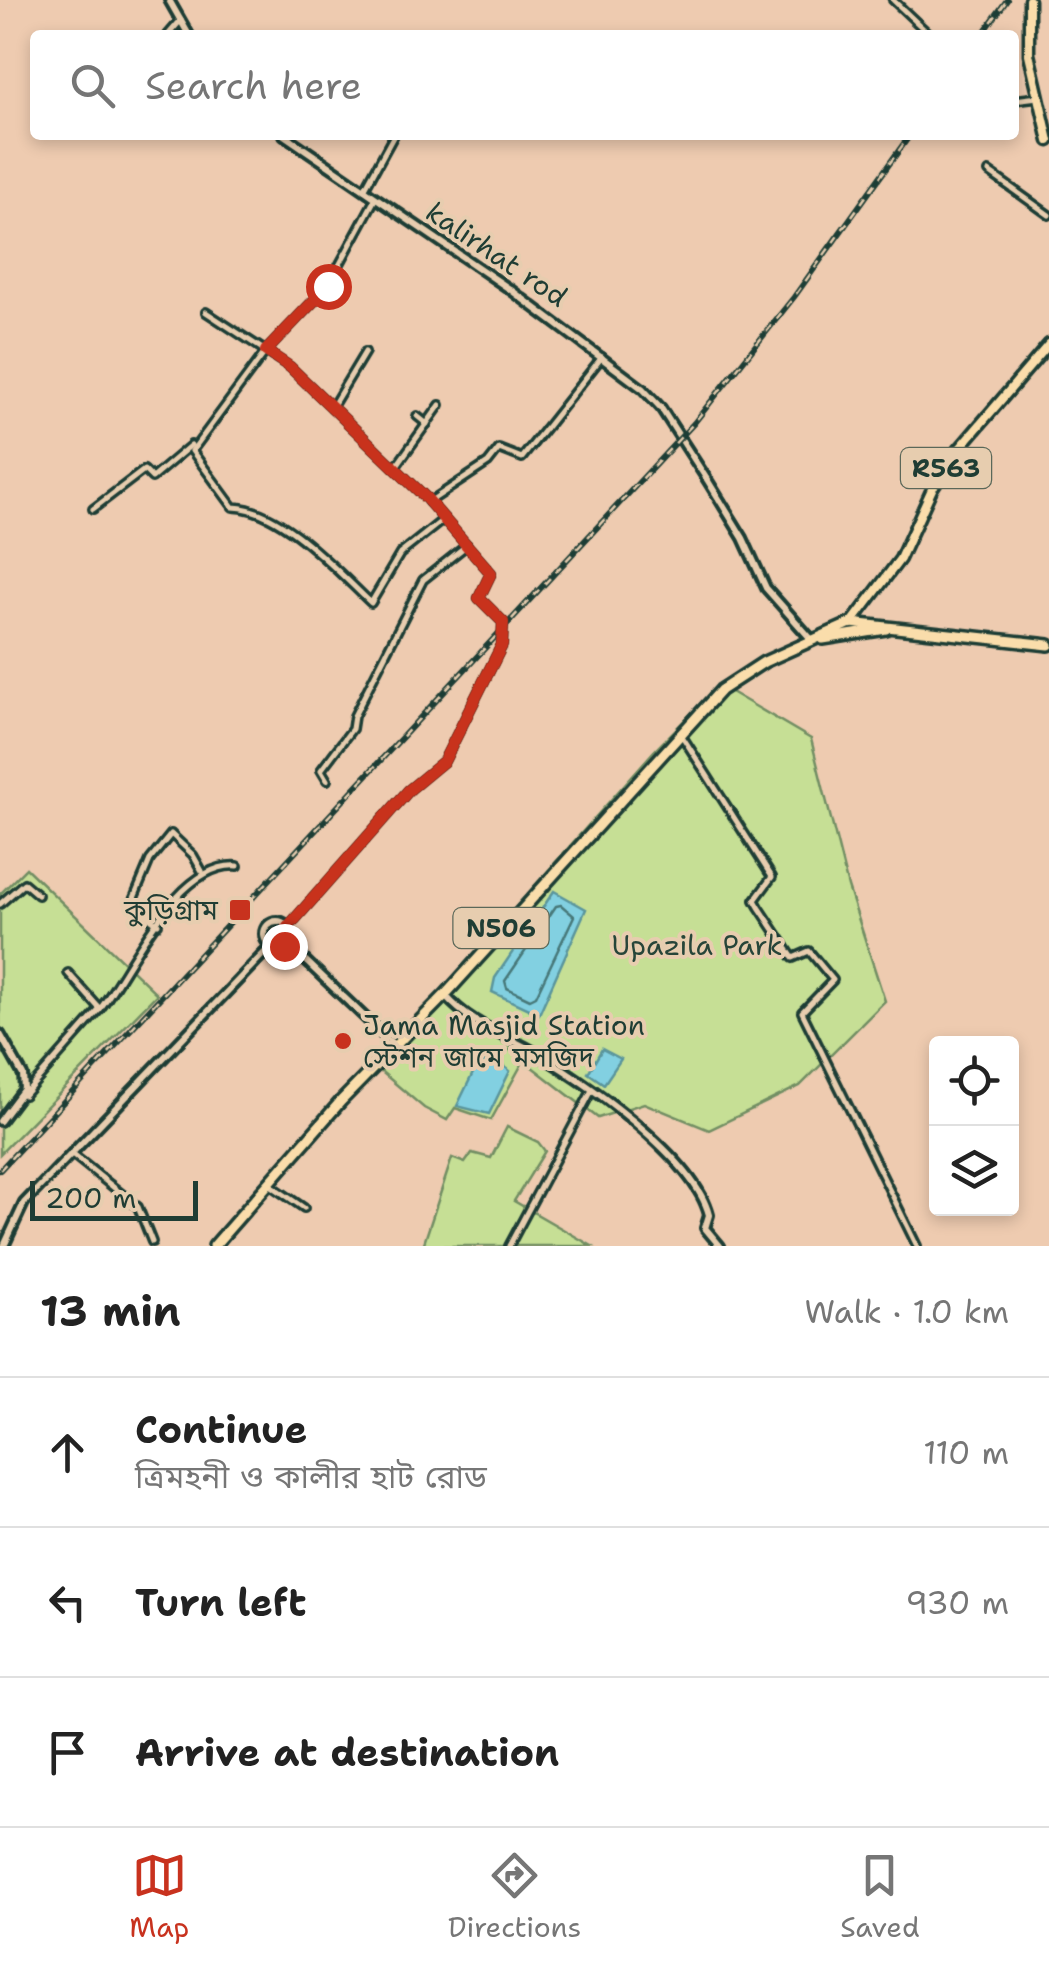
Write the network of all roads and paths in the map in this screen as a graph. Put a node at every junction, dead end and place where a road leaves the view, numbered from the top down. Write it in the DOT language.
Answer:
graph roads {
  1 [pos="169,0"];
  2 [pos="893,0"];
  3 [pos="1029,0"];
  4 [pos="181,20"];
  5 [pos="172,30"];
  6 [pos="186,30"];
  7 [pos="925,30"];
  8 [pos="1038,98"];
  9 [pos="1019,100"];
  10 [pos="291,140"];
  11 [pos="391,140"];
  12 [pos="1049,141"];
  13 [pos="989,172"];
  14 [pos="364,190"];
  15 [pos="375,198"];
  16 [pos="1049,215"];
  17 [pos="206,312"];
  18 [pos="1049,344"];
  19 [pos="266,351"];
  20 [pos="365,352"];
  21 [pos="603,356"];
  22 [pos="440,406"];
  23 [pos="332,407"];
  24 [pos="417,416"];
  25 [pos="427,424"];
  26 [pos="194,444"];
  27 [pos="395,468"];
  28 [pos="429,502"];
  29 [pos="93,509"];
  30 [pos="444,519"];
  31 [pos="466,545"];
  32 [pos="858,626"];
  33 [pos="812,640"];
  34 [pos="1049,645"];
  35 [pos="679,734"];
  36 [pos="327,780"];
  37 [pos="238,866"];
  38 [pos="202,871"];
  39 [pos="38,895"];
  40 [pos="0,904"];
  41 [pos="158,924"];
  42 [pos="288,927"];
  43 [pos="287,943"];
  44 [pos="271,946"];
  45 [pos="68,973"];
  46 [pos="445,995"];
  47 [pos="100,1009"];
  48 [pos="0,1034"];
  49 [pos="396,1047"];
  50 [pos="591,1092"];
  51 [pos="24,1095"];
  52 [pos="0,1121"];
  53 [pos="69,1152"];
  54 [pos="268,1184"];
  55 [pos="304,1208"];
  56 [pos="152,1242"];
  57 [pos="4,1246"];
  58 [pos="214,1246"];
  59 [pos="509,1246"];
  60 [pos="720,1246"];
  61 [pos="917,1246"];
  1 -- 4 [label="street"];
  2 -- 7 [label="street"];
  3 -- 8 [label="main road"];
  4 -- 5 [label="street"];
  4 -- 6 [label="street"];
  8 -- 9 [label="street"];
  8 -- 12 [label="main road"];
  10 -- 14 [label="street, kalirhat rod"];
  11 -- 14 [label="street"];
  13 -- 16 [label="street"];
  14 -- 15 [label="street, kalirhat rod"];
  15 -- 19 [label="street"];
  15 -- 21 [label="street, kalirhat rod"];
  17 -- 19 [label="street"];
  18 -- 32 [label="main road, R563"];
  19 -- 23 [label="street"];
  19 -- 26 [label="street"];
  20 -- 23 [label="street"];
  21 -- 28 [label="street"];
  21 -- 33 [label="street, kalirhat rod"];
  22 -- 25 [label="street"];
  23 -- 27 [label="street"];
  24 -- 25 [label="street"];
  25 -- 27 [label="street"];
  26 -- 29 [label="street"];
  26 -- 30 [label="street"];
  27 -- 28 [label="street"];
  28 -- 30 [label="street"];
  30 -- 31 [label="street"];
  31 -- 36 [label="street"];
  31 -- 42 [label="street"];
  32 -- 33 [label="highway, N506"];
  32 -- 33 [label="highway, N506"];
  32 -- 34 [label="highway, N506"];
  33 -- 35 [label="highway, N506"];
  35 -- 46 [label="highway, N506"];
  35 -- 61 [label="street"];
  37 -- 38 [label="street"];
  38 -- 41 [label="street"];
  38 -- 41 [label="street"];
  39 -- 40 [label="street"];
  41 -- 47 [label="street"];
  42 -- 43 [label="street"];
  42 -- 44 [label="street"];
  43 -- 44 [label="street"];
  43 -- 49 [label="street"];
  44 -- 53 [label="street"];
  45 -- 47 [label="street"];
  46 -- 49 [label="highway, N506"];
  46 -- 50 [label="street"];
  47 -- 51 [label="street"];
  48 -- 51 [label="street"];
  49 -- 54 [label="highway, N506"];
  50 -- 59 [label="street"];
  50 -- 60 [label="street"];
  51 -- 52 [label="street"];
  53 -- 56 [label="street"];
  53 -- 57 [label="street"];
  54 -- 55 [label="street"];
  54 -- 58 [label="highway, N506"];
}
